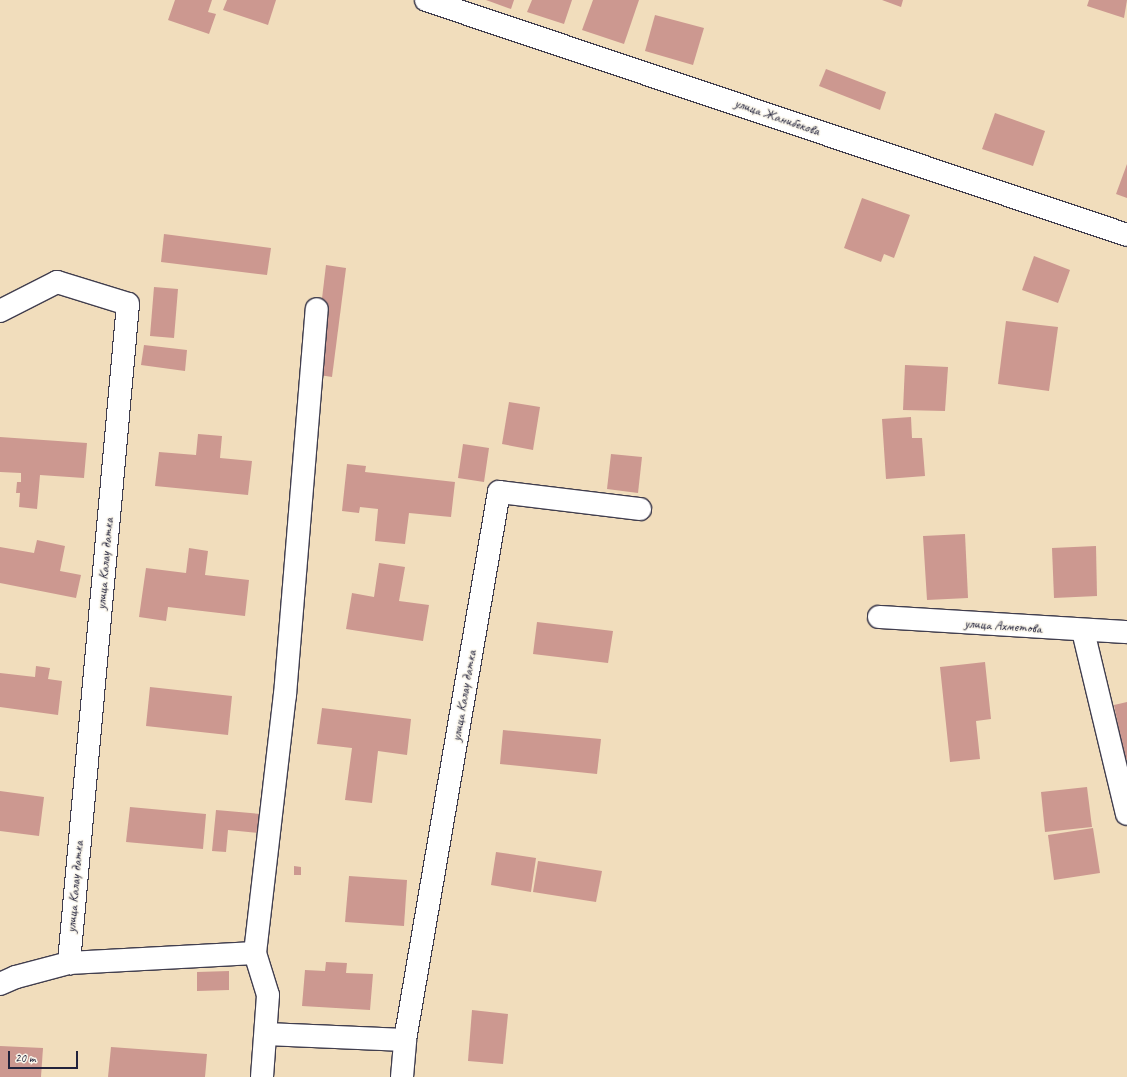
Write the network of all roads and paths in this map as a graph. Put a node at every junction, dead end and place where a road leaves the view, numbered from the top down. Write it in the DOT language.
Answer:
graph roads {
  1 [pos="426,0"];
  2 [pos="1127,234"];
  3 [pos="317,309"];
  4 [pos="0,311"];
  5 [pos="640,509"];
  6 [pos="879,617"];
  7 [pos="1083,631"];
  8 [pos="1127,632"];
  9 [pos="1127,814"];
  10 [pos="256,953"];
  11 [pos="69,963"];
  12 [pos="0,984"];
  13 [pos="266,1034"];
  14 [pos="405,1040"];
  15 [pos="262,1077"];
  16 [pos="402,1077"];
  1 -- 2 [label="street, улица Жанибекова"];
  3 -- 10 [label="street"];
  4 -- 11 [label="street, улица Калау датка"];
  5 -- 14 [label="street, улица Калау датка"];
  6 -- 7 [label="street, улица Ахметова"];
  7 -- 8 [label="street, улица Ахметова"];
  7 -- 9 [label="street"];
  10 -- 11 [label="street"];
  10 -- 13 [label="street"];
  11 -- 12 [label="street"];
  13 -- 14 [label="street"];
  13 -- 15 [label="street"];
  14 -- 16 [label="street, улица Калау датка"];
}
